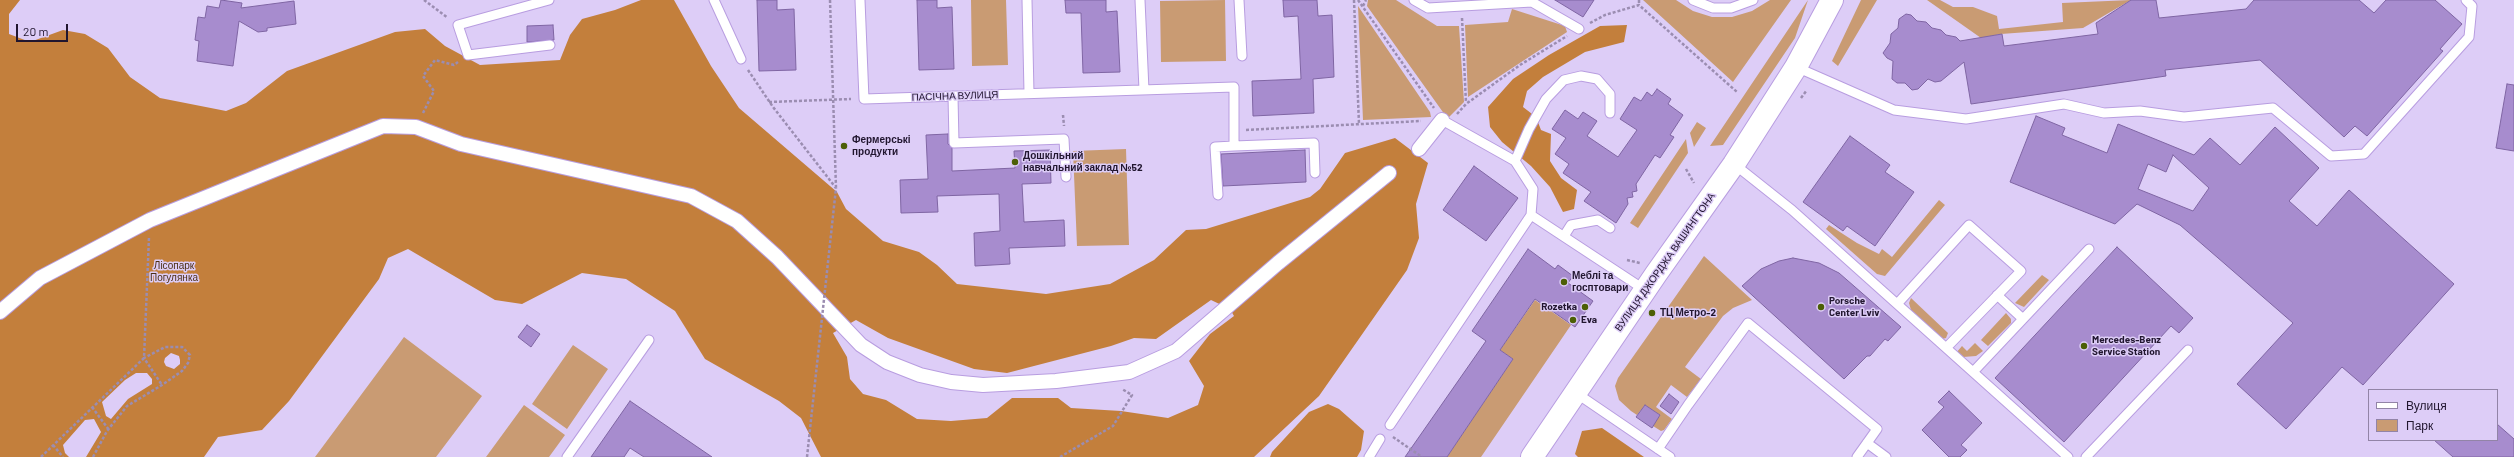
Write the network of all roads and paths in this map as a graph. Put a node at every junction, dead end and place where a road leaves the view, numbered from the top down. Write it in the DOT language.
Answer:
graph roads {
  1 [pos="424,0"];
  2 [pos="549,0"];
  3 [pos="714,0"];
  4 [pos="830,0"];
  5 [pos="860,0"];
  6 [pos="1027,0"];
  7 [pos="1140,0"];
  8 [pos="1239,0"];
  9 [pos="1354,0"];
  10 [pos="1358,0"];
  11 [pos="1366,0"];
  12 [pos="1414,0"];
  13 [pos="1639,0"];
  14 [pos="1693,0"];
  15 [pos="1753,0"];
  16 [pos="1832,0"];
  17 [pos="2466,0"];
  18 [pos="1533,1"];
  19 [pos="1462,5"];
  20 [pos="1639,5"];
  21 [pos="1363,6"];
  22 [pos="458,26"];
  23 [pos="1578,29"];
  24 [pos="550,45"];
  25 [pos="468,55"];
  26 [pos="1242,56"];
  27 [pos="741,59"];
  28 [pos="1796,67"];
  29 [pos="1144,90"];
  30 [pos="1737,92"];
  31 [pos="1029,93"];
  32 [pos="953,96"];
  33 [pos="864,99"];
  34 [pos="833,100"];
  35 [pos="769,102"];
  36 [pos="1610,113"];
  37 [pos="1442,120"];
  38 [pos="1359,124"];
  39 [pos="416,127"];
  40 [pos="1233,131"];
  41 [pos="1234,146"];
  42 [pos="1420,149"];
  43 [pos="1515,161"];
  44 [pos="1734,164"];
  45 [pos="1686,169"];
  46 [pos="1314,173"];
  47 [pos="1389,173"];
  48 [pos="1066,177"];
  49 [pos="1694,183"];
  50 [pos="836,188"];
  51 [pos="1218,195"];
  52 [pos="1531,215"];
  53 [pos="150,220"];
  54 [pos="1610,228"];
  55 [pos="1564,236"];
  56 [pos="2089,249"];
  57 [pos="1627,260"];
  58 [pos="1640,263"];
  59 [pos="1645,290"];
  60 [pos="1997,295"];
  61 [pos="1898,303"];
  62 [pos="0,312"];
  63 [pos="2024,319"];
  64 [pos="649,340"];
  65 [pos="1947,347"];
  66 [pos="2188,350"];
  67 [pos="144,358"];
  68 [pos="1974,372"];
  69 [pos="1097,376"];
  70 [pos="162,385"];
  71 [pos="1576,393"];
  72 [pos="92,407"];
  73 [pos="1390,425"];
  74 [pos="109,430"];
  75 [pos="1392,436"];
  76 [pos="1380,439"];
  77 [pos="1868,443"];
  78 [pos="53,445"];
  79 [pos="1658,449"];
  80 [pos="41,457"];
  81 [pos="63,457"];
  82 [pos="92,457"];
  83 [pos="567,457"];
  84 [pos="807,457"];
  85 [pos="1060,457"];
  86 [pos="1369,457"];
  87 [pos="1422,457"];
  88 [pos="1532,457"];
  89 [pos="1670,457"];
  90 [pos="1858,457"];
  91 [pos="1886,457"];
  92 [pos="2068,457"];
  93 [pos="2086,457"];
  1 -- 22 [label="path"];
  2 -- 22 [label="lane"];
  3 -- 27 [label="lane"];
  4 -- 34 [label="path"];
  5 -- 33 [label="lane"];
  6 -- 31 [label="lane"];
  7 -- 29 [label="lane"];
  8 -- 26 [label="lane"];
  9 -- 38 [label="path"];
  10 -- 21 [label="path"];
  11 -- 21 [label="path"];
  12 -- 19 [label="lane"];
  13 -- 20 [label="path"];
  14 -- 15 [label="lane"];
  16 -- 28 [label="main road, ВУЛИЦЯ ДЖОРДЖА ВАШИНГТОНА"];
  17 -- 28 [label="lane"];
  18 -- 19 [label="lane"];
  18 -- 23 [label="lane"];
  19 -- 23 [label="path"];
  20 -- 23 [label="path"];
  20 -- 30 [label="path"];
  21 -- 37 [label="path"];
  22 -- 25 [label="lane"];
  24 -- 25 [label="lane"];
  25 -- 39 [label="path"];
  27 -- 35 [label="path"];
  28 -- 44 [label="main road, ВУЛИЦЯ ДЖОРДЖА ВАШИНГТОНА"];
  29 -- 31 [label="lane, ПАСІЧНА ВУЛИЦЯ"];
  29 -- 40 [label="lane, ПАСІЧНА ВУЛИЦЯ"];
  31 -- 32 [label="lane, ПАСІЧНА ВУЛИЦЯ"];
  32 -- 33 [label="lane, ПАСІЧНА ВУЛИЦЯ"];
  32 -- 48 [label="lane"];
  33 -- 34 [label="path"];
  34 -- 35 [label="path"];
  34 -- 50 [label="path"];
  35 -- 50 [label="path"];
  36 -- 43 [label="lane"];
  37 -- 38 [label="path"];
  37 -- 42 [label="street"];
  37 -- 43 [label="lane"];
  38 -- 40 [label="path"];
  39 -- 53 [label="street"];
  39 -- 69 [label="street"];
  40 -- 41 [label="lane, ПАСІЧНА ВУЛИЦЯ"];
  41 -- 46 [label="lane"];
  41 -- 51 [label="lane"];
  43 -- 52 [label="lane"];
  44 -- 59 [label="main road, ВУЛИЦЯ ДЖОРДЖА ВАШИНГТОНА"];
  44 -- 61 [label="lane"];
  45 -- 49 [label="path"];
  47 -- 69 [label="street"];
  50 -- 84 [label="path, bridge"];
  52 -- 55 [label="lane"];
  52 -- 73 [label="lane"];
  53 -- 62 [label="street"];
  53 -- 67 [label="path"];
  54 -- 55 [label="lane"];
  55 -- 59 [label="lane"];
  56 -- 63 [label="lane"];
  57 -- 58 [label="path"];
  59 -- 71 [label="main road, ВУЛИЦЯ ДЖОРДЖА ВАШИНГТОНА"];
  60 -- 61 [label="lane"];
  60 -- 63 [label="lane"];
  60 -- 65 [label="lane"];
  61 -- 65 [label="lane"];
  63 -- 68 [label="lane"];
  64 -- 83 [label="lane"];
  65 -- 68 [label="lane"];
  66 -- 93 [label="lane"];
  67 -- 70 [label="path"];
  67 -- 70 [label="path"];
  67 -- 72 [label="path"];
  68 -- 92 [label="lane"];
  69 -- 85 [label="path"];
  70 -- 74 [label="path"];
  71 -- 79 [label="lane"];
  71 -- 88 [label="main road, ВУЛИЦЯ ДЖОРДЖА ВАШИНГТОНА"];
  72 -- 74 [label="path"];
  72 -- 78 [label="path"];
  74 -- 82 [label="path"];
  75 -- 87 [label="path"];
  76 -- 86 [label="lane"];
  77 -- 79 [label="lane"];
  77 -- 90 [label="lane"];
  77 -- 91 [label="lane"];
  78 -- 80 [label="path"];
  78 -- 81 [label="path"];
  79 -- 89 [label="lane"];
}
